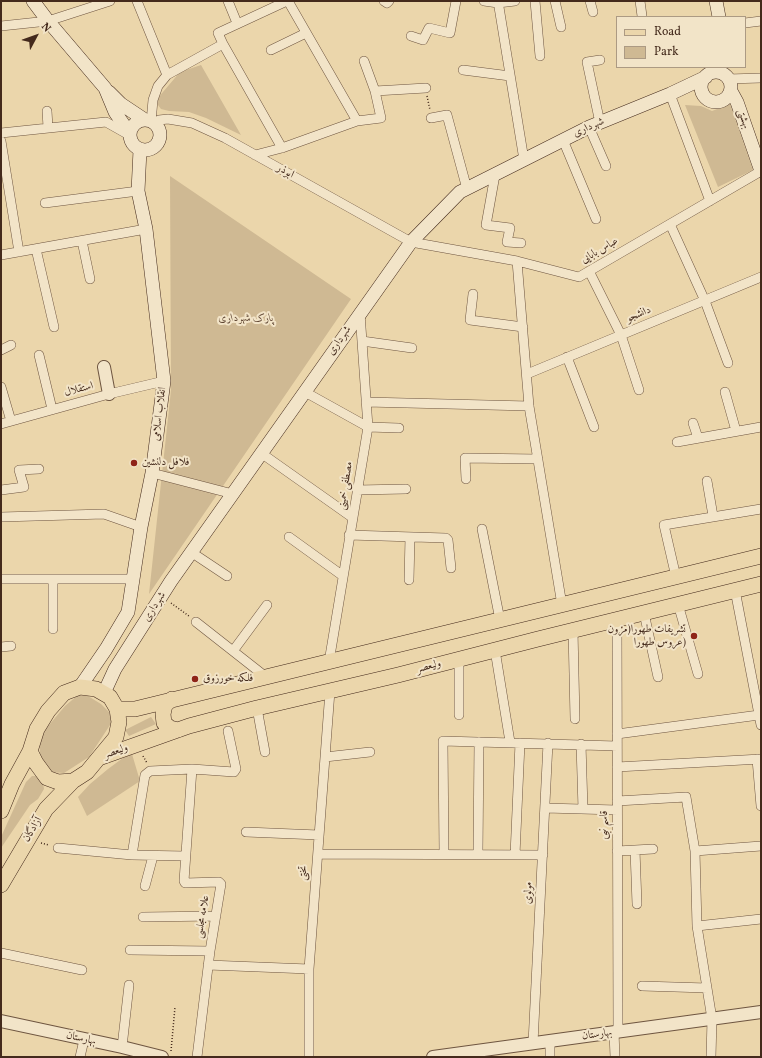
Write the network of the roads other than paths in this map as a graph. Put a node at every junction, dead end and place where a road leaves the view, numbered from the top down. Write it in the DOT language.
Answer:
graph roads {
  1 [pos="33,1"];
  2 [pos="110,1"];
  3 [pos="137,1"];
  4 [pos="228,1"];
  5 [pos="288,1"];
  6 [pos="384,1"];
  7 [pos="389,1"];
  8 [pos="456,1"];
  9 [pos="484,1"];
  10 [pos="515,1"];
  11 [pos="535,1"];
  12 [pos="555,1"];
  13 [pos="590,1"];
  14 [pos="640,1"];
  15 [pos="716,1"];
  16 [pos="498,2"];
  17 [pos="270,5"];
  18 [pos="593,12"];
  19 [pos="642,16"];
  20 [pos="719,16"];
  21 [pos="48,21"];
  22 [pos="761,21"];
  23 [pos="746,22"];
  24 [pos="237,24"];
  25 [pos="1,26"];
  26 [pos="561,27"];
  27 [pos="306,33"];
  28 [pos="412,36"];
  29 [pos="223,44"];
  30 [pos="271,50"];
  31 [pos="540,56"];
  32 [pos="600,60"];
  33 [pos="364,61"];
  34 [pos="463,70"];
  35 [pos="708,73"];
  36 [pos="167,75"];
  37 [pos="510,76"];
  38 [pos="728,78"];
  39 [pos="761,78"];
  40 [pos="105,88"];
  41 [pos="426,88"];
  42 [pos="374,91"];
  43 [pos="670,94"];
  44 [pos="703,94"];
  45 [pos="46,111"];
  46 [pos="431,118"];
  47 [pos="151,120"];
  48 [pos="357,121"];
  49 [pos="595,125"];
  50 [pos="48,127"];
  51 [pos="1,133"];
  52 [pos="130,135"];
  53 [pos="563,140"];
  54 [pos="1,141"];
  55 [pos="282,148"];
  56 [pos="140,150"];
  57 [pos="255,155"];
  58 [pos="524,160"];
  59 [pos="606,166"];
  60 [pos="761,171"];
  61 [pos="495,175"];
  62 [pos="466,189"];
  63 [pos="138,191"];
  64 [pos="710,201"];
  65 [pos="45,203"];
  66 [pos="596,219"];
  67 [pos="670,224"];
  68 [pos="146,229"];
  69 [pos="82,241"];
  70 [pos="411,242"];
  71 [pos="521,243"];
  72 [pos="36,249"];
  73 [pos="19,252"];
  74 [pos="1,255"];
  75 [pos="517,261"];
  76 [pos="589,271"];
  77 [pos="761,277"];
  78 [pos="90,279"];
  79 [pos="473,294"];
  80 [pos="704,301"];
  81 [pos="360,313"];
  82 [pos="54,327"];
  83 [pos="523,327"];
  84 [pos="621,335"];
  85 [pos="362,341"];
  86 [pos="11,345"];
  87 [pos="412,348"];
  88 [pos="1,350"];
  89 [pos="39,355"];
  90 [pos="568,357"];
  91 [pos="728,363"];
  92 [pos="104,367"];
  93 [pos="527,374"];
  94 [pos="164,381"];
  95 [pos="1,387"];
  96 [pos="639,390"];
  97 [pos="304,392"];
  98 [pos="725,392"];
  99 [pos="110,394"];
  100 [pos="366,402"];
  101 [pos="529,406"];
  102 [pos="52,409"];
  103 [pos="11,421"];
  104 [pos="693,423"];
  105 [pos="1,424"];
  106 [pos="368,427"];
  107 [pos="594,427"];
  108 [pos="761,427"];
  109 [pos="399,428"];
  110 [pos="736,432"];
  111 [pos="698,438"];
  112 [pos="677,442"];
  113 [pos="261,453"];
  114 [pos="538,459"];
  115 [pos="39,468"];
  116 [pos="152,473"];
  117 [pos="466,479"];
  118 [pos="707,481"];
  119 [pos="406,489"];
  120 [pos="1,490"];
  121 [pos="357,490"];
  122 [pos="233,494"];
  123 [pos="761,509"];
  124 [pos="713,516"];
  125 [pos="1,517"];
  126 [pos="353,518"];
  127 [pos="141,527"];
  128 [pos="482,529"];
  129 [pos="349,535"];
  130 [pos="289,537"];
  131 [pos="410,537"];
  132 [pos="192,552"];
  133 [pos="761,556"];
  134 [pos="451,568"];
  135 [pos="227,576"];
  136 [pos="343,576"];
  137 [pos="676,577"];
  138 [pos="1,579"];
  139 [pos="54,579"];
  140 [pos="133,579"];
  141 [pos="409,580"];
  142 [pos="761,584"];
  143 [pos="735,590"];
  144 [pos="678,604"];
  145 [pos="267,605"];
  146 [pos="562,605"];
  147 [pos="644,612"];
  148 [pos="617,619"];
  149 [pos="500,620"];
  150 [pos="196,622"];
  151 [pos="53,628"];
  152 [pos="573,630"];
  153 [pos="11,646"];
  154 [pos="1,647"];
  155 [pos="495,650"];
  156 [pos="233,651"];
  157 [pos="458,659"];
  158 [pos="329,662"];
  159 [pos="698,674"];
  160 [pos="266,677"];
  161 [pos="658,677"];
  162 [pos="80,687"];
  163 [pos="330,691"];
  164 [pos="104,693"];
  165 [pos="172,699"];
  166 [pos="256,708"];
  167 [pos="117,709"];
  168 [pos="458,715"];
  169 [pos="759,715"];
  170 [pos="575,719"];
  171 [pos="761,725"];
  172 [pos="178,730"];
  173 [pos="228,731"];
  174 [pos="617,734"];
  175 [pos="479,742"];
  176 [pos="510,742"];
  177 [pos="520,743"];
  178 [pos="548,743"];
  179 [pos="580,744"];
  180 [pos="617,746"];
  181 [pos="30,751"];
  182 [pos="265,752"];
  183 [pos="370,752"];
  184 [pos="325,756"];
  185 [pos="99,758"];
  186 [pos="759,759"];
  187 [pos="617,767"];
  188 [pos="192,769"];
  189 [pos="73,781"];
  190 [pos="617,806"];
  191 [pos="761,806"];
  192 [pos="545,808"];
  193 [pos="583,809"];
  194 [pos="1,811"];
  195 [pos="246,832"];
  196 [pos="319,835"];
  197 [pos="761,846"];
  198 [pos="58,848"];
  199 [pos="653,849"];
  200 [pos="635,850"];
  201 [pos="617,851"];
  202 [pos="695,851"];
  203 [pos="318,854"];
  204 [pos="444,854"];
  205 [pos="478,854"];
  206 [pos="515,854"];
  207 [pos="132,855"];
  208 [pos="542,855"];
  209 [pos="153,856"];
  210 [pos="185,856"];
  211 [pos="1,885"];
  212 [pos="145,886"];
  213 [pos="638,904"];
  214 [pos="216,916"];
  215 [pos="143,918"];
  216 [pos="761,919"];
  217 [pos="697,926"];
  218 [pos="130,950"];
  219 [pos="210,951"];
  220 [pos="1,953"];
  221 [pos="208,965"];
  222 [pos="309,969"];
  223 [pos="82,970"];
  224 [pos="128,985"];
  225 [pos="642,986"];
  226 [pos="707,988"];
  227 [pos="761,1012"];
  228 [pos="712,1019"];
  229 [pos="1,1021"];
  230 [pos="616,1032"];
  231 [pos="84,1040"];
  232 [pos="550,1041"];
  233 [pos="533,1043"];
  234 [pos="122,1047"];
  235 [pos="482,1054"];
  236 [pos="80,1057"];
  237 [pos="162,1057"];
  238 [pos="197,1057"];
  239 [pos="309,1057"];
  240 [pos="433,1057"];
  241 [pos="550,1057"];
  242 [pos="615,1057"];
  243 [pos="711,1057"];
  1 -- 21 [label="main road"];
  2 -- 21 [label="street"];
  3 -- 36 [label="street"];
  4 -- 24 [label="street"];
  5 -- 17 [label="street"];
  5 -- 27 [label="street"];
  6 -- 7 [label="street"];
  8 -- 28 [label="street"];
  9 -- 16 [label="street"];
  10 -- 16 [label="street"];
  11 -- 31 [label="street"];
  12 -- 26 [label="street"];
  13 -- 18 [label="street"];
  14 -- 19 [label="street"];
  15 -- 20 [label="main road"];
  16 -- 37 [label="street"];
  17 -- 24 [label="street"];
  21 -- 25 [label="street"];
  21 -- 40 [label="main road"];
  22 -- 23 [label="street"];
  24 -- 29 [label="street"];
  27 -- 30 [label="street"];
  27 -- 48 [label="street"];
  29 -- 36 [label="street"];
  29 -- 55 [label="street"];
  32 -- 49 [label="street"];
  33 -- 42 [label="street"];
  34 -- 37 [label="street"];
  35 -- 38 [label="main road"];
  35 -- 43 [label="main road, شهرداری"];
  35 -- 44 [label="main road"];
  36 -- 47 [label="street"];
  37 -- 58 [label="street"];
  38 -- 39 [label="street"];
  38 -- 44 [label="main road"];
  38 -- 60 [label="main road, بهشتی"];
  40 -- 47 [label="main road"];
  40 -- 52 [label="main road"];
  41 -- 42 [label="street"];
  42 -- 48 [label="street"];
  43 -- 44 [label="main road"];
  43 -- 49 [label="main road, شهرداری"];
  43 -- 64 [label="street"];
  45 -- 50 [label="street"];
  46 -- 62 [label="street"];
  47 -- 52 [label="main road"];
  47 -- 56 [label="main road"];
  47 -- 57 [label="street, ابوذر"];
  48 -- 55 [label="street"];
  49 -- 53 [label="main road, شهرداری"];
  49 -- 59 [label="street"];
  50 -- 51 [label="street"];
  50 -- 52 [label="street"];
  52 -- 56 [label="main road"];
  53 -- 58 [label="main road, شهرداری"];
  53 -- 66 [label="street"];
  54 -- 73 [label="street"];
  55 -- 57 [label="street"];
  56 -- 63 [label="main road, انقلاب اسلامی"];
  57 -- 70 [label="street, ابوذر"];
  58 -- 61 [label="main road, شهرداری"];
  60 -- 64 [label="street, عباس بابایی"];
  61 -- 62 [label="main road, شهرداری"];
  61 -- 71 [label="street"];
  62 -- 70 [label="main road, شهرداری"];
  63 -- 65 [label="street"];
  63 -- 68 [label="main road, انقلاب اسلامی"];
  64 -- 67 [label="street, عباس بابایی"];
  67 -- 76 [label="street, عباس بابایی"];
  67 -- 80 [label="street"];
  68 -- 69 [label="street"];
  68 -- 94 [label="main road, انقلاب اسلامی"];
  69 -- 72 [label="street"];
  69 -- 78 [label="street"];
  70 -- 75 [label="street, عباس بابایی"];
  70 -- 81 [label="main road, شهرداری"];
  72 -- 73 [label="street"];
  72 -- 82 [label="street"];
  73 -- 74 [label="street"];
  75 -- 76 [label="street, عباس بابایی"];
  75 -- 83 [label="street"];
  76 -- 84 [label="street"];
  77 -- 80 [label="street, دانشجو"];
  79 -- 83 [label="street"];
  80 -- 84 [label="street, دانشجو"];
  80 -- 91 [label="street"];
  81 -- 85 [label="street, مصطفی خمینی"];
  81 -- 97 [label="main road, شهرداری"];
  83 -- 93 [label="street"];
  84 -- 90 [label="street, دانشجو"];
  84 -- 96 [label="street"];
  85 -- 87 [label="street"];
  85 -- 100 [label="street, مصطفی خمینی"];
  86 -- 88 [label="street"];
  89 -- 102 [label="street"];
  90 -- 93 [label="street, دانشجو"];
  90 -- 107 [label="street"];
  92 -- 99 [label="street"];
  93 -- 101 [label="street"];
  94 -- 99 [label="street, استقلال"];
  94 -- 116 [label="main road, انقلاب اسلامی"];
  95 -- 103 [label="street"];
  97 -- 106 [label="street"];
  97 -- 113 [label="main road, شهرداری"];
  98 -- 110 [label="street"];
  99 -- 102 [label="street, استقلال"];
  100 -- 101 [label="street"];
  100 -- 106 [label="street, مصطفی خمینی"];
  101 -- 114 [label="street"];
  102 -- 103 [label="street, استقلال"];
  103 -- 105 [label="street, استقلال"];
  104 -- 111 [label="street"];
  106 -- 109 [label="street"];
  106 -- 121 [label="street, مصطفی خمینی"];
  108 -- 110 [label="street"];
  110 -- 111 [label="street"];
  111 -- 112 [label="street"];
  113 -- 122 [label="main road, شهرداری"];
  113 -- 126 [label="street"];
  114 -- 117 [label="street"];
  114 -- 146 [label="street"];
  115 -- 120 [label="street"];
  116 -- 122 [label="street"];
  116 -- 127 [label="main road, انقلاب اسلامی"];
  118 -- 124 [label="street"];
  119 -- 121 [label="street"];
  121 -- 126 [label="street, مصطفی خمینی"];
  122 -- 132 [label="main road, شهرداری"];
  123 -- 124 [label="street"];
  124 -- 137 [label="street"];
  125 -- 127 [label="street"];
  126 -- 129 [label="street, مصطفی خمینی"];
  127 -- 140 [label="main road, انقلاب اسلامی"];
  128 -- 149 [label="street"];
  129 -- 131 [label="street"];
  129 -- 136 [label="street, مصطفی خمینی"];
  130 -- 136 [label="street"];
  131 -- 134 [label="street"];
  131 -- 141 [label="street"];
  132 -- 135 [label="street"];
  132 -- 164 [label="main road, شهرداری"];
  133 -- 137 [label="main road"];
  136 -- 158 [label="street, مصطفی خمینی"];
  137 -- 146 [label="main road"];
  138 -- 139 [label="street"];
  139 -- 140 [label="street"];
  139 -- 151 [label="street"];
  140 -- 162 [label="main road, انقلاب اسلامی"];
  142 -- 143 [label="main road, ولیعصر"];
  143 -- 144 [label="main road, ولیعصر"];
  143 -- 169 [label="street"];
  144 -- 147 [label="main road, ولیعصر"];
  144 -- 159 [label="street"];
  145 -- 156 [label="street"];
  146 -- 149 [label="main road"];
  147 -- 148 [label="main road, ولیعصر"];
  147 -- 161 [label="street"];
  148 -- 152 [label="main road, ولیعصر"];
  148 -- 174 [label="street, قاسم نبی"];
  149 -- 158 [label="main road"];
  150 -- 156 [label="street"];
  152 -- 155 [label="main road, ولیعصر"];
  152 -- 170 [label="street"];
  153 -- 154 [label="street"];
  155 -- 157 [label="main road, ولیعصر"];
  155 -- 176 [label="street"];
  156 -- 160 [label="street"];
  157 -- 163 [label="main road, ولیعصر"];
  157 -- 168 [label="street"];
  158 -- 160 [label="main road"];
  160 -- 165 [label="main road"];
  162 -- 164 [label="main road"];
  162 -- 181 [label="main road"];
  163 -- 166 [label="main road, ولیعصر"];
  163 -- 184 [label="street, تختی"];
  164 -- 167 [label="main road"];
  165 -- 167 [label="main road"];
  165 -- 172 [label="main road"];
  166 -- 172 [label="main road, ولیعصر"];
  166 -- 182 [label="street"];
  167 -- 185 [label="main road"];
  169 -- 171 [label="street"];
  169 -- 174 [label="street"];
  172 -- 185 [label="main road, ولیعصر"];
  173 -- 188 [label="street"];
  174 -- 180 [label="street, قاسم نبی"];
  175 -- 176 [label="street"];
  175 -- 204 [label="street"];
  175 -- 205 [label="street"];
  176 -- 177 [label="street"];
  177 -- 178 [label="street"];
  177 -- 206 [label="street"];
  178 -- 179 [label="street"];
  178 -- 192 [label="street, مولوی"];
  179 -- 180 [label="street"];
  179 -- 193 [label="street"];
  180 -- 187 [label="street, قاسم نبی"];
  181 -- 189 [label="main road"];
  181 -- 194 [label="main road"];
  183 -- 184 [label="street"];
  184 -- 196 [label="street, تختی"];
  185 -- 189 [label="main road"];
  186 -- 187 [label="street"];
  186 -- 191 [label="street"];
  187 -- 190 [label="street, قاسم نبی"];
  188 -- 207 [label="street"];
  188 -- 210 [label="street, علامه مجلسی"];
  189 -- 211 [label="main road, آزادگان"];
  190 -- 193 [label="street"];
  190 -- 201 [label="street, قاسم نبی"];
  190 -- 202 [label="street"];
  192 -- 193 [label="street"];
  192 -- 208 [label="street, مولوی"];
  195 -- 196 [label="street"];
  196 -- 203 [label="street, تختی"];
  197 -- 202 [label="street"];
  198 -- 207 [label="street"];
  199 -- 200 [label="street"];
  200 -- 201 [label="street"];
  200 -- 213 [label="street"];
  201 -- 230 [label="street, قاسم نبی"];
  202 -- 217 [label="street"];
  203 -- 204 [label="street"];
  203 -- 222 [label="street, تختی"];
  204 -- 205 [label="street"];
  205 -- 206 [label="street"];
  206 -- 208 [label="street"];
  207 -- 209 [label="street"];
  208 -- 233 [label="street, مولوی"];
  209 -- 210 [label="street"];
  209 -- 212 [label="street"];
  210 -- 214 [label="street, علامه مجلسی"];
  214 -- 215 [label="street"];
  214 -- 219 [label="street, علامه مجلسی"];
  216 -- 217 [label="street"];
  217 -- 226 [label="street"];
  218 -- 219 [label="street"];
  219 -- 221 [label="street, علامه مجلسی"];
  220 -- 223 [label="street"];
  221 -- 222 [label="street"];
  221 -- 238 [label="street, علامه مجلسی"];
  222 -- 239 [label="street, تختی"];
  224 -- 234 [label="street"];
  225 -- 226 [label="street"];
  226 -- 228 [label="street"];
  227 -- 228 [label="street, بهارستان"];
  228 -- 230 [label="street, بهارستان"];
  228 -- 243 [label="street"];
  229 -- 231 [label="street, بهارستان"];
  230 -- 232 [label="street, بهارستان"];
  230 -- 242 [label="street, قاسم نبی"];
  231 -- 234 [label="street, بهارستان"];
  231 -- 236 [label="street"];
  232 -- 233 [label="street, بهارستان"];
  232 -- 241 [label="street"];
  233 -- 235 [label="street, بهارستان"];
  234 -- 237 [label="street, بهارستان"];
  235 -- 240 [label="street, بهارستان"];
}
